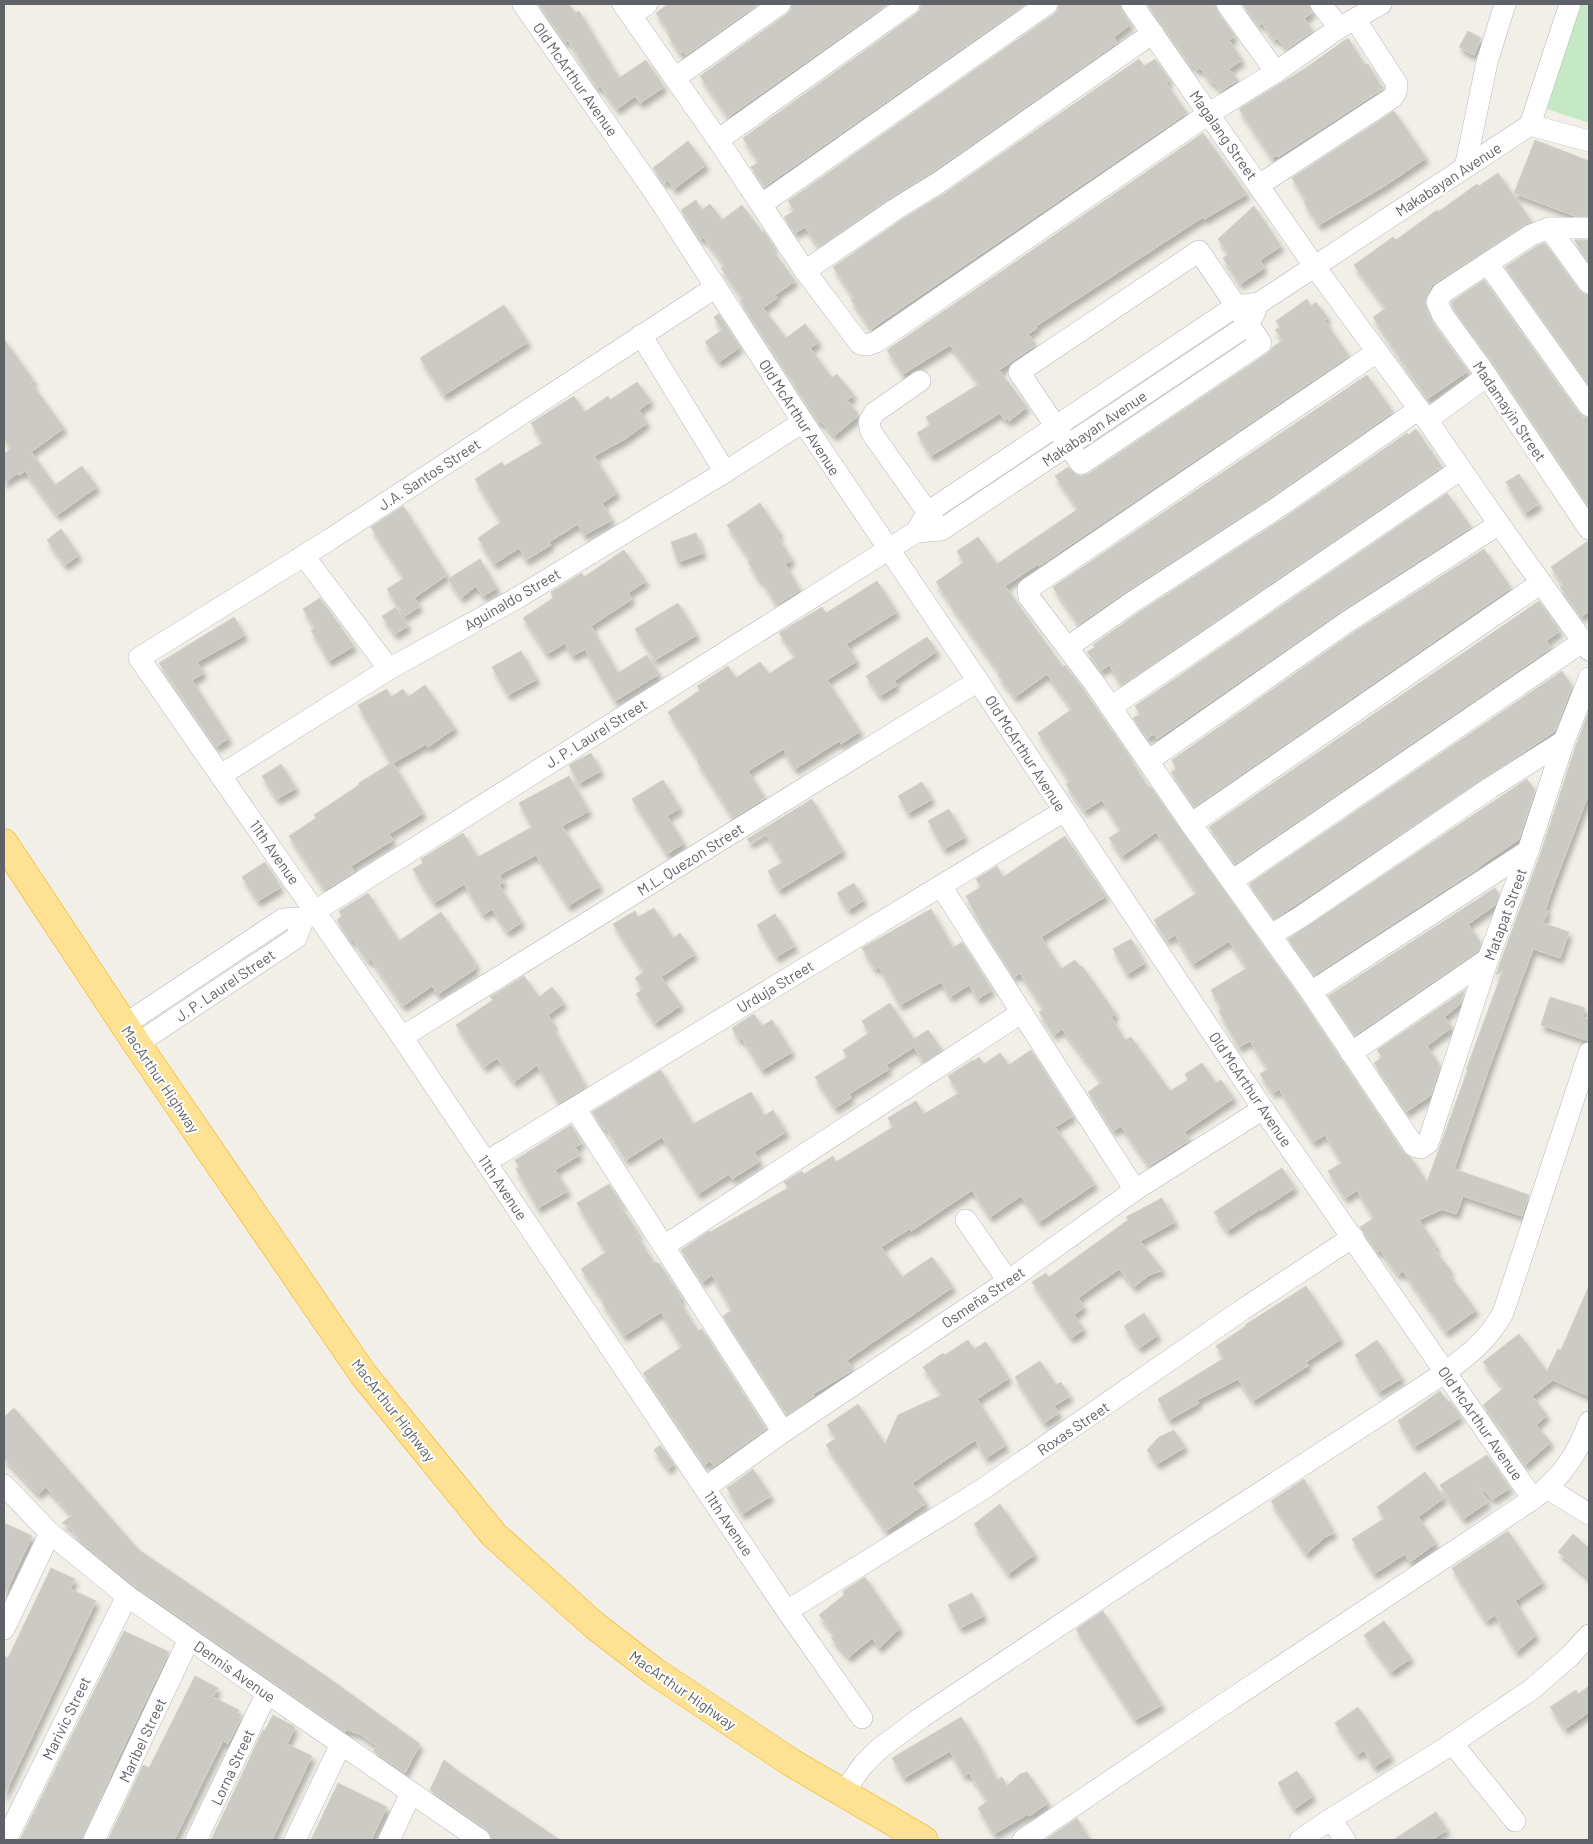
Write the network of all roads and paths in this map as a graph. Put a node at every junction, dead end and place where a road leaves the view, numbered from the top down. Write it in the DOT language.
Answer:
graph roads {
  1 [pos="523,4"];
  2 [pos="780,4"];
  3 [pos="910,4"];
  4 [pos="1047,4"];
  5 [pos="1132,4"];
  6 [pos="1227,4"];
  7 [pos="1321,4"];
  8 [pos="1381,4"];
  9 [pos="1505,4"];
  10 [pos="1570,4"];
  11 [pos="633,8"];
  12 [pos="1347,23"];
  13 [pos="1152,33"];
  14 [pos="1276,72"];
  15 [pos="675,78"];
  16 [pos="1208,114"];
  17 [pos="1530,125"];
  18 [pos="718,140"];
  19 [pos="1589,141"];
  20 [pos="1465,168"];
  21 [pos="1259,185"];
  22 [pos="762,204"];
  23 [pos="1550,228"];
  24 [pos="1589,228"];
  25 [pos="1488,264"];
  26 [pos="1315,267"];
  27 [pos="805,271"];
  28 [pos="1589,282"];
  29 [pos="716,287"];
  30 [pos="1259,303"];
  31 [pos="1236,306"];
  32 [pos="1248,325"];
  33 [pos="641,335"];
  34 [pos="1377,352"];
  35 [pos="1487,376"];
  36 [pos="920,381"];
  37 [pos="1589,406"];
  38 [pos="1423,415"];
  39 [pos="803,422"];
  40 [pos="1056,426"];
  41 [pos="1068,445"];
  42 [pos="1461,469"];
  43 [pos="725,472"];
  44 [pos="928,512"];
  45 [pos="1499,524"];
  46 [pos="1589,529"];
  47 [pos="941,530"];
  48 [pos="916,532"];
  49 [pos="888,550"];
  50 [pos="304,556"];
  51 [pos="1541,583"];
  52 [pos="1586,646"];
  53 [pos="1068,647"];
  54 [pos="139,658"];
  55 [pos="389,669"];
  56 [pos="1589,678"];
  57 [pos="978,681"];
  58 [pos="1111,707"];
  59 [pos="1564,742"];
  60 [pos="1148,760"];
  61 [pos="222,775"];
  62 [pos="1064,811"];
  63 [pos="1191,824"];
  64 [pos="4,843"];
  65 [pos="1528,851"];
  66 [pos="1232,881"];
  67 [pos="941,886"];
  68 [pos="310,914"];
  69 [pos="1271,935"];
  70 [pos="250,941"];
  71 [pos="1488,958"];
  72 [pos="263,960"];
  73 [pos="193,979"];
  74 [pos="1311,992"];
  75 [pos="205,998"];
  76 [pos="1021,1013"];
  77 [pos="130,1034"];
  78 [pos="402,1037"];
  79 [pos="1351,1053"];
  80 [pos="1589,1053"];
  81 [pos="575,1108"];
  82 [pos="1263,1109"];
  83 [pos="486,1162"];
  84 [pos="1135,1190"];
  85 [pos="966,1220"];
  86 [pos="1353,1237"];
  87 [pos="664,1246"];
  88 [pos="1008,1281"];
  89 [pos="1446,1372"];
  90 [pos="1589,1422"];
  91 [pos="783,1432"];
  92 [pos="1586,1444"];
  93 [pos="4,1485"];
  94 [pos="705,1488"];
  95 [pos="1540,1493"];
  96 [pos="1589,1514"];
  97 [pos="50,1533"];
  98 [pos="127,1596"];
  99 [pos="787,1611"];
  100 [pos="4,1629"];
  101 [pos="1589,1635"];
  102 [pos="189,1639"];
  103 [pos="266,1693"];
  104 [pos="862,1718"];
  105 [pos="1452,1743"];
  106 [pos="341,1744"];
  107 [pos="411,1793"];
  108 [pos="843,1793"];
  109 [pos="1331,1819"];
  110 [pos="1514,1821"];
  111 [pos="6,1840"];
  112 [pos="94,1840"];
  113 [pos="196,1840"];
  114 [pos="295,1840"];
  115 [pos="389,1840"];
  116 [pos="480,1840"];
  117 [pos="924,1840"];
  118 [pos="1023,1840"];
  119 [pos="1300,1840"];
  120 [pos="1345,1840"];
  1 -- 29 [label="street, Old McArthur Avenue"];
  2 -- 15 [label="street"];
  3 -- 18 [label="street"];
  4 -- 22 [label="street"];
  5 -- 13 [label="street, Magalang Street"];
  6 -- 14 [label="street"];
  7 -- 12 [label="street"];
  8 -- 12 [label="street"];
  9 -- 20 [label="street"];
  10 -- 17 [label="street"];
  11 -- 15 [label="street"];
  12 -- 14 [label="street"];
  12 -- 21 [label="street"];
  13 -- 16 [label="street, Magalang Street"];
  13 -- 27 [label="street"];
  14 -- 16 [label="street"];
  15 -- 18 [label="street"];
  16 -- 21 [label="street, Magalang Street"];
  16 -- 27 [label="street"];
  17 -- 19 [label="street"];
  17 -- 20 [label="street, Makabayan Avenue"];
  18 -- 22 [label="street"];
  20 -- 26 [label="street, Makabayan Avenue"];
  21 -- 26 [label="street, Magalang Street"];
  22 -- 27 [label="street"];
  23 -- 24 [label="street"];
  23 -- 25 [label="street"];
  23 -- 28 [label="street"];
  25 -- 35 [label="street, Madamayin Street"];
  25 -- 37 [label="street"];
  26 -- 30 [label="street, Makabayan Avenue"];
  26 -- 34 [label="street, Magalang Street"];
  29 -- 33 [label="street, J.A. Santos Street"];
  29 -- 39 [label="street, Old McArthur Avenue"];
  30 -- 31 [label="street, Makabayan Avenue"];
  30 -- 32 [label="street"];
  31 -- 32 [label="street"];
  31 -- 40 [label="street, Makabayan Avenue"];
  31 -- 40 [label="street"];
  32 -- 41 [label="street"];
  33 -- 43 [label="street"];
  33 -- 50 [label="street, J.A. Santos Street"];
  34 -- 38 [label="street, Magalang Street"];
  34 -- 53 [label="street"];
  35 -- 38 [label="street"];
  35 -- 46 [label="street, Madamayin Street"];
  36 -- 44 [label="street"];
  38 -- 42 [label="street, Magalang Street"];
  38 -- 53 [label="street"];
  39 -- 43 [label="street, Aguinaldo Street"];
  39 -- 49 [label="street, Old McArthur Avenue"];
  40 -- 41 [label="street"];
  40 -- 44 [label="street, Makabayan Avenue"];
  41 -- 47 [label="street, Makabayan Avenue"];
  42 -- 45 [label="street, Magalang Street"];
  42 -- 58 [label="street"];
  43 -- 55 [label="street, Aguinaldo Street"];
  44 -- 47 [label="street"];
  44 -- 48 [label="street, Makabayan Avenue"];
  45 -- 51 [label="street, Magalang Street"];
  45 -- 60 [label="street"];
  47 -- 48 [label="street, Makabayan Avenue"];
  48 -- 49 [label="street, Makabayan Avenue"];
  49 -- 57 [label="street, Old McArthur Avenue"];
  49 -- 68 [label="street, J. P. Laurel Street"];
  50 -- 54 [label="street, J.A. Santos Street"];
  50 -- 55 [label="street"];
  51 -- 52 [label="street, Magalang Street"];
  51 -- 63 [label="street"];
  52 -- 66 [label="street"];
  53 -- 58 [label="street"];
  54 -- 61 [label="street, 11th Avenue"];
  55 -- 61 [label="street, Aguinaldo Street"];
  56 -- 59 [label="street, Matapat Street"];
  57 -- 62 [label="street, Old McArthur Avenue"];
  57 -- 78 [label="street, M.L. Quezon Street"];
  58 -- 60 [label="street"];
  59 -- 65 [label="street, Matapat Street"];
  59 -- 69 [label="street"];
  60 -- 63 [label="street"];
  61 -- 68 [label="street, 11th Avenue"];
  62 -- 67 [label="street, Urduja Street"];
  62 -- 82 [label="street, Old McArthur Avenue"];
  63 -- 66 [label="street"];
  64 -- 77 [label="highway, MacArthur Highway"];
  65 -- 71 [label="street, Matapat Street"];
  65 -- 74 [label="street"];
  66 -- 69 [label="street"];
  67 -- 76 [label="street"];
  67 -- 81 [label="street, Urduja Street"];
  68 -- 70 [label="street, J. P. Laurel Street"];
  68 -- 72 [label="street, J. P. Laurel Street"];
  68 -- 78 [label="street, 11th Avenue"];
  69 -- 74 [label="street"];
  70 -- 72 [label="street"];
  70 -- 73 [label="street, J. P. Laurel Street"];
  71 -- 79 [label="street"];
  71 -- 79 [label="street, Matapat Street"];
  72 -- 75 [label="street, J. P. Laurel Street"];
  73 -- 75 [label="street"];
  73 -- 77 [label="street, J. P. Laurel Street"];
  74 -- 79 [label="street"];
  75 -- 77 [label="street, J. P. Laurel Street"];
  76 -- 84 [label="street"];
  76 -- 87 [label="street"];
  77 -- 108 [label="highway, MacArthur Highway"];
  78 -- 83 [label="street, 11th Avenue"];
  80 -- 89 [label="street"];
  81 -- 83 [label="street, Urduja Street"];
  81 -- 87 [label="street"];
  82 -- 84 [label="street, Osmeña Street"];
  82 -- 86 [label="street, Old McArthur Avenue"];
  83 -- 94 [label="street, 11th Avenue"];
  84 -- 88 [label="street, Osmeña Street"];
  85 -- 88 [label="street"];
  86 -- 89 [label="street, Old McArthur Avenue"];
  86 -- 99 [label="street, Roxas Street"];
  87 -- 91 [label="street"];
  88 -- 91 [label="street, Osmeña Street"];
  89 -- 95 [label="street, Old McArthur Avenue"];
  89 -- 108 [label="street"];
  90 -- 92 [label="street"];
  91 -- 94 [label="street, Osmeña Street"];
  92 -- 95 [label="street"];
  93 -- 97 [label="street, Dennis Avenue"];
  94 -- 99 [label="street, 11th Avenue"];
  95 -- 96 [label="street"];
  95 -- 118 [label="street"];
  97 -- 98 [label="street, Dennis Avenue"];
  97 -- 100 [label="street"];
  98 -- 102 [label="street, Dennis Avenue"];
  98 -- 111 [label="street, Marivic Street"];
  99 -- 104 [label="street, 11th Avenue"];
  101 -- 105 [label="street"];
  102 -- 103 [label="street, Dennis Avenue"];
  102 -- 112 [label="street, Maribel Street"];
  103 -- 106 [label="street, Dennis Avenue"];
  103 -- 113 [label="street, Lorna Street"];
  105 -- 109 [label="street"];
  105 -- 110 [label="street"];
  106 -- 107 [label="street, Dennis Avenue"];
  106 -- 114 [label="street"];
  107 -- 115 [label="street"];
  107 -- 116 [label="street, Dennis Avenue"];
  108 -- 117 [label="highway, MacArthur Highway"];
  109 -- 119 [label="street"];
  109 -- 120 [label="street"];
}
